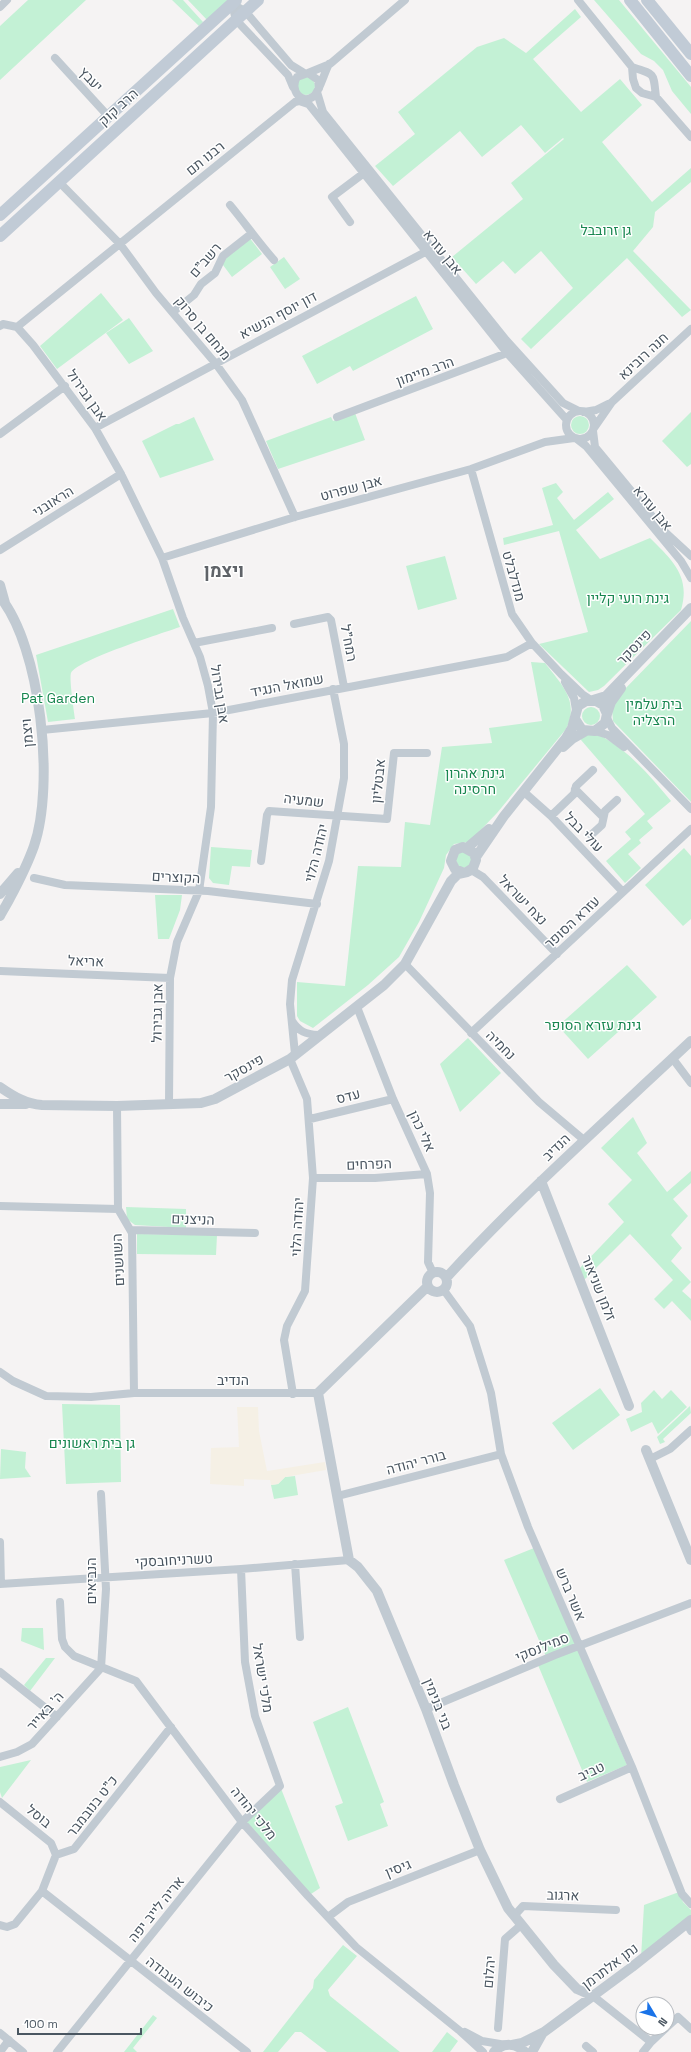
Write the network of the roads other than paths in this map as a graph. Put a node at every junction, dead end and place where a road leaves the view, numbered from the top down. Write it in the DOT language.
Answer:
graph roads {
  1 [pos="7,0"];
  2 [pos="258,0"];
  3 [pos="405,0"];
  4 [pos="578,0"];
  5 [pos="630,0"];
  6 [pos="647,0"];
  7 [pos="234,2"];
  8 [pos="0,7"];
  9 [pos="241,16"];
  10 [pos="691,54"];
  11 [pos="55,58"];
  12 [pos="330,64"];
  13 [pos="632,67"];
  14 [pos="306,73"];
  15 [pos="691,76"];
  16 [pos="293,89"];
  17 [pos="318,90"];
  18 [pos="656,97"];
  19 [pos="302,98"];
  20 [pos="310,106"];
  21 [pos="108,116"];
  22 [pos="691,137"];
  23 [pos="364,173"];
  24 [pos="54,186"];
  25 [pos="230,205"];
  26 [pos="0,216"];
  27 [pos="350,222"];
  28 [pos="251,234"];
  29 [pos="0,236"];
  30 [pos="120,244"];
  31 [pos="429,250"];
  32 [pos="274,260"];
  33 [pos="173,312"];
  34 [pos="0,326"];
  35 [pos="17,327"];
  36 [pos="691,329"];
  37 [pos="506,353"];
  38 [pos="522,358"];
  39 [pos="216,364"];
  40 [pos="65,386"];
  41 [pos="612,402"];
  42 [pos="581,412"];
  43 [pos="337,417"];
  44 [pos="567,422"];
  45 [pos="95,428"];
  46 [pos="593,430"];
  47 [pos="0,434"];
  48 [pos="576,438"];
  49 [pos="545,442"];
  50 [pos="471,469"];
  51 [pos="121,474"];
  52 [pos="295,517"];
  53 [pos="0,550"];
  54 [pos="691,556"];
  55 [pos="162,558"];
  56 [pos="691,578"];
  57 [pos="0,586"];
  58 [pos="3,600"];
  59 [pos="691,608"];
  60 [pos="691,616"];
  61 [pos="294,624"];
  62 [pos="272,628"];
  63 [pos="194,643"];
  64 [pos="532,643"];
  65 [pos="561,674"];
  66 [pos="344,687"];
  67 [pos="333,689"];
  68 [pos="592,700"];
  69 [pos="213,713"];
  70 [pos="576,715"];
  71 [pos="607,716"];
  72 [pos="42,730"];
  73 [pos="591,731"];
  74 [pos="427,753"];
  75 [pos="548,763"];
  76 [pos="593,770"];
  77 [pos="653,770"];
  78 [pos="575,790"];
  79 [pos="524,792"];
  80 [pos="617,800"];
  81 [pos="691,810"];
  82 [pos="504,816"];
  83 [pos="551,816"];
  84 [pos="338,817"];
  85 [pos="603,817"];
  86 [pos="691,829"];
  87 [pos="592,835"];
  88 [pos="467,848"];
  89 [pos="476,856"];
  90 [pos="261,860"];
  91 [pos="451,862"];
  92 [pos="26,864"];
  93 [pos="465,872"];
  94 [pos="34,878"];
  95 [pos="199,891"];
  96 [pos="623,892"];
  97 [pos="0,894"];
  98 [pos="317,904"];
  99 [pos="437,906"];
  100 [pos="0,916"];
  101 [pos="556,954"];
  102 [pos="405,964"];
  103 [pos="0,971"];
  104 [pos="170,978"];
  105 [pos="357,1007"];
  106 [pos="292,1020"];
  107 [pos="471,1033"];
  108 [pos="318,1035"];
  109 [pos="691,1041"];
  110 [pos="293,1057"];
  111 [pos="673,1058"];
  112 [pos="691,1083"];
  113 [pos="0,1087"];
  114 [pos="393,1099"];
  115 [pos="0,1104"];
  116 [pos="32,1104"];
  117 [pos="169,1104"];
  118 [pos="117,1106"];
  119 [pos="310,1119"];
  120 [pos="584,1140"];
  121 [pos="427,1174"];
  122 [pos="313,1178"];
  123 [pos="541,1181"];
  124 [pos="0,1206"];
  125 [pos="118,1209"];
  126 [pos="131,1233"];
  127 [pos="255,1234"];
  128 [pos="433,1273"];
  129 [pos="446,1278"];
  130 [pos="428,1286"];
  131 [pos="443,1289"];
  132 [pos="0,1372"];
  133 [pos="134,1393"];
  134 [pos="318,1393"];
  135 [pos="293,1394"];
  136 [pos="629,1406"];
  137 [pos="691,1430"];
  138 [pos="501,1454"];
  139 [pos="648,1455"];
  140 [pos="101,1494"];
  141 [pos="337,1496"];
  142 [pos="0,1542"];
  143 [pos="349,1560"];
  144 [pos="691,1560"];
  145 [pos="295,1564"];
  146 [pos="241,1569"];
  147 [pos="105,1576"];
  148 [pos="1,1584"];
  149 [pos="60,1602"];
  150 [pos="691,1603"];
  151 [pos="300,1637"];
  152 [pos="579,1646"];
  153 [pos="101,1668"];
  154 [pos="0,1672"];
  155 [pos="426,1709"];
  156 [pos="57,1718"];
  157 [pos="171,1727"];
  158 [pos="0,1756"];
  159 [pos="632,1767"];
  160 [pos="280,1786"];
  161 [pos="560,1799"];
  162 [pos="0,1802"];
  163 [pos="242,1822"];
  164 [pos="480,1850"];
  165 [pos="56,1856"];
  166 [pos="42,1891"];
  167 [pos="691,1904"];
  168 [pos="616,1910"];
  169 [pos="514,1916"];
  170 [pos="328,1917"];
  171 [pos="0,1925"];
  172 [pos="521,1925"];
  173 [pos="690,1925"];
  174 [pos="130,1961"];
  175 [pos="593,1996"];
  176 [pos="675,2020"];
  177 [pos="498,2028"];
  178 [pos="691,2029"];
  179 [pos="460,2031"];
  180 [pos="544,2032"];
  181 [pos="0,2033"];
  182 [pos="657,2036"];
  183 [pos="9,2040"];
  184 [pos="651,2042"];
  185 [pos="509,2045"];
  186 [pos="586,2046"];
  187 [pos="0,2052"];
  188 [pos="24,2052"];
  189 [pos="57,2052"];
  190 [pos="247,2052"];
  191 [pos="483,2052"];
  192 [pos="494,2052"];
  193 [pos="525,2052"];
  194 [pos="532,2052"];
  195 [pos="593,2052"];
  196 [pos="643,2052"];
  1 -- 8 [label="street"];
  2 -- 9 [label="main road, הרב קוק"];
  3 -- 12 [label="street"];
  4 -- 13 [label="street"];
  5 -- 15 [label="main road"];
  6 -- 10 [label="main road"];
  7 -- 9 [label="street"];
  7 -- 21 [label="main road, הרב קוק"];
  9 -- 14 [label="street"];
  9 -- 16 [label="street"];
  9 -- 24 [label="main road, הרב קוק"];
  11 -- 21 [label="street, יעבץ"];
  12 -- 14 [label="street"];
  12 -- 17 [label="street"];
  13 -- 18 [label="street"];
  13 -- 18 [label="street"];
  14 -- 16 [label="street"];
  14 -- 17 [label="street"];
  16 -- 19 [label="street"];
  17 -- 19 [label="street"];
  17 -- 31 [label="street, אבן עזרא"];
  18 -- 22 [label="street"];
  19 -- 20 [label="street, אבן עזרא"];
  20 -- 23 [label="street, אבן עזרא"];
  20 -- 30 [label="street, רבנו תם"];
  21 -- 26 [label="main road, הרב קוק"];
  23 -- 27 [label="street"];
  23 -- 31 [label="street, אבן עזרא"];
  24 -- 29 [label="main road, הרב קוק"];
  24 -- 30 [label="street, מנחם בן סרוק"];
  25 -- 28 [label="street"];
  28 -- 32 [label="street"];
  28 -- 33 [label="street, רשב\"ם"];
  30 -- 33 [label="street, מנחם בן סרוק"];
  30 -- 35 [label="street"];
  31 -- 37 [label="street, אבן עזרא"];
  31 -- 38 [label="street, אבן עזרא"];
  31 -- 39 [label="street, דון יוסף הנשיא"];
  33 -- 39 [label="street, מנחם בן סרוק"];
  34 -- 35 [label="street"];
  35 -- 40 [label="street, אבן גבירול"];
  36 -- 41 [label="street, חנה רובינא"];
  37 -- 38 [label="street"];
  37 -- 43 [label="street, הרב מיימון"];
  37 -- 44 [label="street, אבן עזרא"];
  38 -- 42 [label="street, אבן עזרא"];
  39 -- 45 [label="street, דון יוסף הנשיא"];
  39 -- 52 [label="street, מנחם בן סרוק"];
  40 -- 45 [label="street, אבן גבירול"];
  40 -- 47 [label="street"];
  41 -- 42 [label="street, חנה רובינא"];
  41 -- 46 [label="street, חנה רובינא"];
  42 -- 44 [label="street"];
  42 -- 46 [label="street"];
  44 -- 48 [label="street"];
  44 -- 49 [label="street, אבן שפרוט"];
  45 -- 51 [label="street, אבן גבירול"];
  46 -- 48 [label="street"];
  46 -- 54 [label="street, אבן עזרא"];
  48 -- 49 [label="street, אבן שפרוט"];
  48 -- 56 [label="street, אבן עזרא"];
  49 -- 50 [label="street, אבן שפרוט"];
  50 -- 52 [label="street, אבן שפרוט"];
  50 -- 64 [label="street, מנדלבלט"];
  51 -- 53 [label="street, הראובני"];
  51 -- 55 [label="street, אבן גבירול"];
  52 -- 55 [label="street, אבן שפרוט"];
  55 -- 63 [label="street, אבן גבירול"];
  57 -- 58 [label="street, ויצמן"];
  58 -- 72 [label="street, ויצמן"];
  59 -- 68 [label="street, פינסקר"];
  60 -- 71 [label="street, פינסקר"];
  61 -- 66 [label="street, רמח\"ל"];
  62 -- 63 [label="street"];
  63 -- 69 [label="street, אבן גבירול"];
  64 -- 65 [label="street, מנדלבלט"];
  64 -- 66 [label="street, שמואל הנגיד"];
  65 -- 68 [label="street, מנדלבלט"];
  65 -- 70 [label="street, מנדלבלט"];
  66 -- 67 [label="street, שמואל הנגיד"];
  67 -- 69 [label="street, שמואל הנגיד"];
  67 -- 84 [label="street, יהודה הלוי"];
  68 -- 70 [label="street"];
  68 -- 71 [label="street"];
  69 -- 72 [label="street, שמואל הנגיד"];
  69 -- 95 [label="street, אבן גבירול"];
  70 -- 73 [label="street"];
  70 -- 75 [label="street"];
  71 -- 73 [label="street"];
  71 -- 77 [label="street"];
  72 -- 92 [label="street, ויצמן"];
  73 -- 75 [label="street"];
  73 -- 77 [label="street"];
  74 -- 84 [label="street, אבטליון"];
  75 -- 79 [label="street"];
  76 -- 78 [label="street"];
  77 -- 81 [label="street"];
  78 -- 83 [label="street"];
  78 -- 85 [label="street"];
  79 -- 82 [label="street"];
  79 -- 83 [label="street, עולי בבל"];
  80 -- 85 [label="street"];
  82 -- 88 [label="street"];
  82 -- 89 [label="street"];
  83 -- 96 [label="street, עולי בבל"];
  84 -- 90 [label="street, שמעיה"];
  84 -- 98 [label="street, יהודה הלוי"];
  85 -- 87 [label="street"];
  86 -- 96 [label="street, עזרא הסופר"];
  88 -- 89 [label="street"];
  88 -- 91 [label="street"];
  89 -- 93 [label="street"];
  91 -- 93 [label="street"];
  91 -- 99 [label="street, פינסקר"];
  92 -- 97 [label="street, ויצמן"];
  92 -- 100 [label="street, ויצמן"];
  93 -- 99 [label="street, פינסקר"];
  93 -- 101 [label="street, נצח ישראל"];
  94 -- 95 [label="street, הקוצרים"];
  95 -- 98 [label="street, הקוצרים"];
  95 -- 104 [label="street, אבן גבירול"];
  96 -- 101 [label="street, עזרא הסופר"];
  98 -- 106 [label="street, יהודה הלוי"];
  99 -- 102 [label="street, פינסקר"];
  101 -- 107 [label="street, עזרא הסופר"];
  102 -- 105 [label="street, פינסקר"];
  102 -- 107 [label="street, נחמיה"];
  103 -- 104 [label="street, אריאל"];
  104 -- 117 [label="street, אבן גבירול"];
  105 -- 108 [label="street, פינסקר"];
  105 -- 114 [label="street, אלי כהן"];
  106 -- 108 [label="street"];
  106 -- 110 [label="street, יהודה הלוי"];
  107 -- 120 [label="street, נחמיה"];
  108 -- 110 [label="street, פינסקר"];
  109 -- 111 [label="street, הנדיב"];
  110 -- 117 [label="street, פינסקר"];
  110 -- 119 [label="street, יהודה הלוי"];
  111 -- 112 [label="street"];
  111 -- 120 [label="street, הנדיב"];
  113 -- 116 [label="street, פינסקר"];
  114 -- 119 [label="street, עדס"];
  114 -- 121 [label="street, אלי כהן"];
  115 -- 116 [label="street"];
  116 -- 118 [label="street, פינסקר"];
  117 -- 118 [label="street, פינסקר"];
  118 -- 125 [label="street"];
  119 -- 122 [label="street, יהודה הלוי"];
  120 -- 123 [label="street, הנדיב"];
  121 -- 122 [label="street, הפרחים"];
  121 -- 128 [label="street, אלי כהן"];
  122 -- 135 [label="street, יהודה הלוי"];
  123 -- 129 [label="street, הנדיב"];
  123 -- 136 [label="street, זלמן שניאור"];
  124 -- 125 [label="street"];
  125 -- 126 [label="street, השושנים"];
  126 -- 127 [label="street, הניצנים"];
  126 -- 133 [label="street, השושנים"];
  128 -- 129 [label="street"];
  128 -- 130 [label="street"];
  129 -- 131 [label="street"];
  130 -- 131 [label="street"];
  130 -- 134 [label="street"];
  131 -- 138 [label="street, אשר ברש"];
  132 -- 133 [label="street, הנדיב"];
  133 -- 135 [label="street, הנדיב"];
  134 -- 135 [label="street, הנדיב"];
  134 -- 141 [label="street"];
  137 -- 139 [label="street"];
  138 -- 141 [label="street, בורר יהודה"];
  138 -- 152 [label="street, אשר ברש"];
  139 -- 144 [label="street"];
  140 -- 147 [label="street, הנביאים"];
  141 -- 143 [label="street"];
  142 -- 148 [label="street"];
  143 -- 145 [label="street, טשרניחובסקי"];
  143 -- 155 [label="street, בני בנימין"];
  145 -- 146 [label="street, טשרניחובסקי"];
  145 -- 151 [label="street"];
  146 -- 147 [label="street, טשרניחובסקי"];
  146 -- 160 [label="street, מלכי ישראל"];
  147 -- 148 [label="street, טשרניחובסקי"];
  147 -- 153 [label="street, הנביאים"];
  149 -- 153 [label="street, מלכי יהודה"];
  150 -- 152 [label="street, סמילנסקי"];
  152 -- 155 [label="street, סמילנסקי"];
  152 -- 159 [label="street, אשר ברש"];
  153 -- 156 [label="street, ה' באייר"];
  153 -- 157 [label="street, מלכי יהודה"];
  154 -- 156 [label="street"];
  155 -- 164 [label="street, בני בנימין"];
  156 -- 158 [label="street, ה' באייר"];
  157 -- 163 [label="street, מלכי יהודה"];
  157 -- 165 [label="street, כ\"ט בנובמבר"];
  159 -- 161 [label="street, טביב"];
  159 -- 167 [label="street, אשר ברש"];
  160 -- 163 [label="street, אריה לייב יפה"];
  162 -- 165 [label="street, בוסל"];
  163 -- 170 [label="street, מלכי יהודה"];
  163 -- 174 [label="street, אריה לייב יפה"];
  164 -- 169 [label="street, בני בנימין"];
  164 -- 170 [label="street, גיסין"];
  165 -- 166 [label="street"];
  166 -- 171 [label="street"];
  166 -- 174 [label="street, כיבוש העבודה"];
  168 -- 169 [label="street, ארגוב"];
  169 -- 172 [label="street, בני בנימין"];
  170 -- 179 [label="street, מלכי יהודה"];
  172 -- 175 [label="street, בני בנימין"];
  172 -- 177 [label="street, יהלום"];
  173 -- 175 [label="street, נתן אלתרמן"];
  174 -- 189 [label="street, אריה לייב יפה"];
  174 -- 190 [label="street, כיבוש העבודה"];
  175 -- 180 [label="street, נתן אלתרמן"];
  175 -- 184 [label="street"];
  176 -- 178 [label="street"];
  179 -- 185 [label="street, מלכי יהודה"];
  179 -- 191 [label="street, מלכי יהודה"];
  180 -- 185 [label="street, נתן אלתרמן"];
  180 -- 194 [label="street, נתן אלתרמן"];
  181 -- 183 [label="street"];
  182 -- 184 [label="street"];
  183 -- 187 [label="street"];
  183 -- 188 [label="street"];
  184 -- 196 [label="street"];
  185 -- 192 [label="street, נתן אלתרמן"];
  185 -- 193 [label="street"];
  186 -- 195 [label="street"];
}
